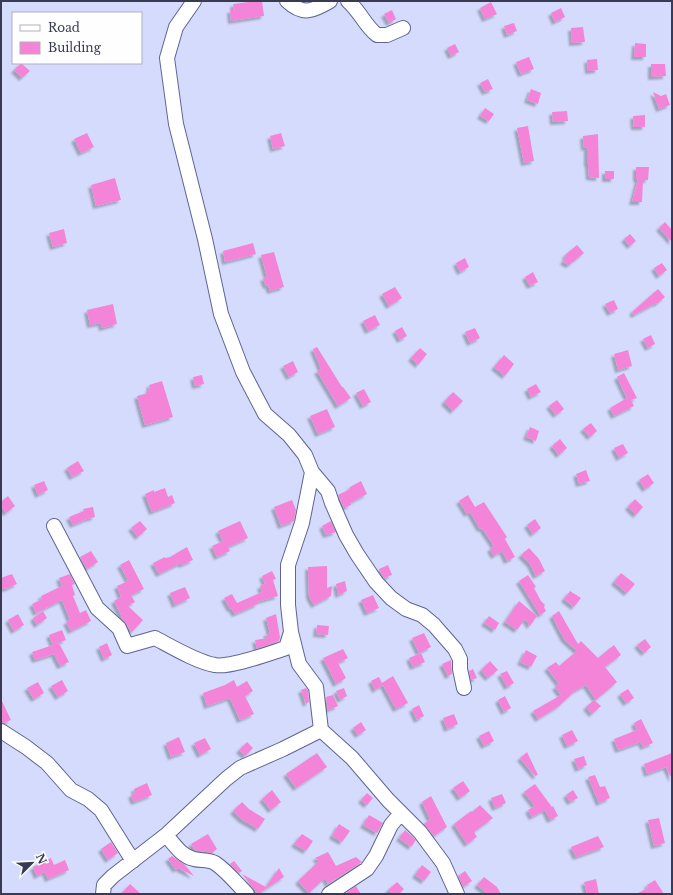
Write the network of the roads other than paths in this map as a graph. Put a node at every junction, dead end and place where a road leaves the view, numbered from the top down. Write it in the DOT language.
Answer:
graph roads {
  1 [pos="194,1"];
  2 [pos="287,1"];
  3 [pos="330,1"];
  4 [pos="348,1"];
  5 [pos="403,28"];
  6 [pos="312,472"];
  7 [pos="54,526"];
  8 [pos="291,632"];
  9 [pos="464,688"];
  10 [pos="321,730"];
  11 [pos="1,731"];
  12 [pos="401,812"];
  13 [pos="166,835"];
  14 [pos="132,861"];
  15 [pos="103,894"];
  16 [pos="247,894"];
  17 [pos="329,894"];
  18 [pos="457,894"];
  1 -- 6 [label="street"];
  2 -- 3 [label="street"];
  4 -- 5 [label="street"];
  6 -- 8 [label="street"];
  6 -- 9 [label="street"];
  7 -- 8 [label="street"];
  8 -- 10 [label="street"];
  10 -- 12 [label="street"];
  10 -- 13 [label="street"];
  11 -- 14 [label="street"];
  12 -- 17 [label="street"];
  12 -- 18 [label="street"];
  13 -- 14 [label="street"];
  13 -- 16 [label="street"];
  14 -- 15 [label="street"];
}
